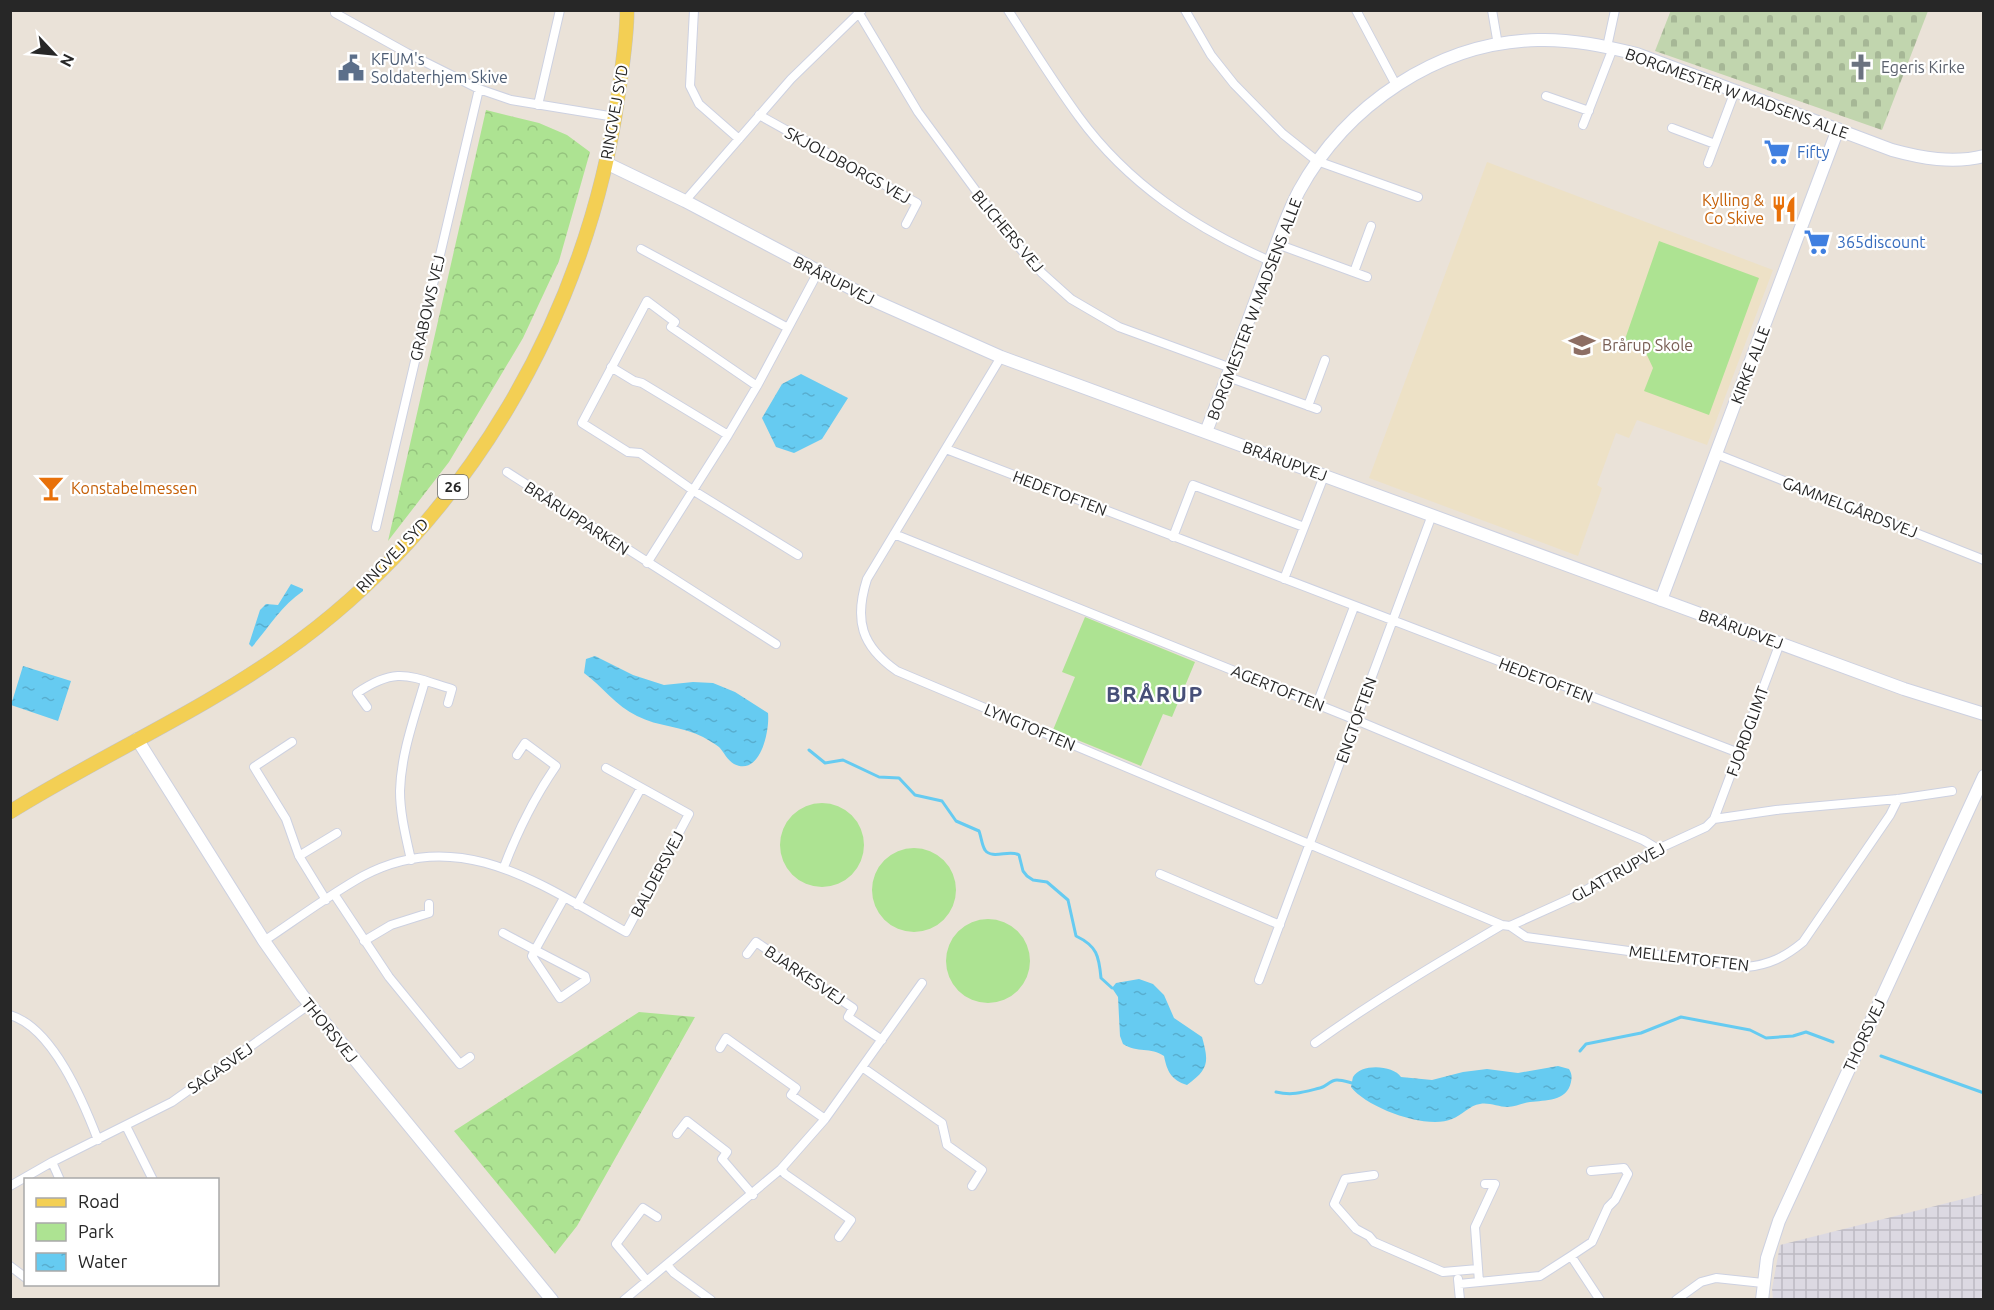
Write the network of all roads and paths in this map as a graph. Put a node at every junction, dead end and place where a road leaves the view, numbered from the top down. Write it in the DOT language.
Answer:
graph roads {
  1 [pos="560,10"];
  2 [pos="627,10"];
  3 [pos="694,10"];
  4 [pos="1008,10"];
  5 [pos="1185,10"];
  6 [pos="1356,10"];
  7 [pos="1492,10"];
  8 [pos="1615,10"];
  9 [pos="859,11"];
  10 [pos="335,13"];
  11 [pos="1498,45"];
  12 [pos="1610,48"];
  13 [pos="1396,86"];
  14 [pos="479,89"];
  15 [pos="1736,92"];
  16 [pos="1546,96"];
  17 [pos="538,105"];
  18 [pos="1589,111"];
  19 [pos="759,115"];
  20 [pos="615,117"];
  21 [pos="1583,125"];
  22 [pos="1672,128"];
  23 [pos="1839,129"];
  24 [pos="739,140"];
  25 [pos="1715,144"];
  26 [pos="1983,156"];
  27 [pos="1317,161"];
  28 [pos="606,163"];
  29 [pos="1708,164"];
  30 [pos="1418,197"];
  31 [pos="685,201"];
  32 [pos="906,224"];
  33 [pos="1371,226"];
  34 [pos="1277,244"];
  35 [pos="641,249"];
  36 [pos="1270,261"];
  37 [pos="818,272"];
  38 [pos="1354,272"];
  39 [pos="1367,277"];
  40 [pos="788,328"];
  41 [pos="1001,357"];
  42 [pos="1325,360"];
  43 [pos="611,367"];
  44 [pos="1229,372"];
  45 [pos="757,386"];
  46 [pos="1206,432"];
  47 [pos="729,435"];
  48 [pos="946,449"];
  49 [pos="1716,454"];
  50 [pos="507,472"];
  51 [pos="1324,476"];
  52 [pos="694,491"];
  53 [pos="1432,515"];
  54 [pos="376,527"];
  55 [pos="1304,527"];
  56 [pos="894,534"];
  57 [pos="1173,537"];
  58 [pos="798,555"];
  59 [pos="1983,560"];
  60 [pos="647,563"];
  61 [pos="1284,579"];
  62 [pos="1661,600"];
  63 [pos="1354,607"];
  64 [pos="1393,622"];
  65 [pos="776,644"];
  66 [pos="1780,644"];
  67 [pos="425,681"];
  68 [pos="448,703"];
  69 [pos="1317,704"];
  70 [pos="367,707"];
  71 [pos="1983,714"];
  72 [pos="1356,720"];
  73 [pos="137,739"];
  74 [pos="292,742"];
  75 [pos="1739,753"];
  76 [pos="517,755"];
  77 [pos="606,768"];
  78 [pos="1983,776"];
  79 [pos="642,788"];
  80 [pos="1952,791"];
  81 [pos="1898,799"];
  82 [pos="10,812"];
  83 [pos="1714,819"];
  84 [pos="337,832"];
  85 [pos="1310,844"];
  86 [pos="1658,849"];
  87 [pos="298,856"];
  88 [pos="411,860"];
  89 [pos="504,867"];
  90 [pos="1160,874"];
  91 [pos="334,894"];
  92 [pos="564,898"];
  93 [pos="326,900"];
  94 [pos="429,904"];
  95 [pos="577,905"];
  96 [pos="1506,925"];
  97 [pos="1280,926"];
  98 [pos="504,933"];
  99 [pos="264,940"];
  100 [pos="364,941"];
  101 [pos="535,950"];
  102 [pos="747,954"];
  103 [pos="1259,980"];
  104 [pos="922,983"];
  105 [pos="310,1004"];
  106 [pos="10,1015"];
  107 [pos="882,1040"];
  108 [pos="1315,1043"];
  109 [pos="720,1048"];
  110 [pos="470,1057"];
  111 [pos="862,1067"];
  112 [pos="825,1119"];
  113 [pos="126,1126"];
  114 [pos="677,1134"];
  115 [pos="98,1140"];
  116 [pos="52,1162"];
  117 [pos="781,1169"];
  118 [pos="1591,1171"];
  119 [pos="1374,1175"];
  120 [pos="60,1178"];
  121 [pos="152,1178"];
  122 [pos="1485,1184"];
  123 [pos="10,1186"];
  124 [pos="972,1186"];
  125 [pos="753,1195"];
  126 [pos="657,1217"];
  127 [pos="839,1237"];
  128 [pos="1571,1256"];
  129 [pos="666,1265"];
  130 [pos="10,1266"];
  131 [pos="1478,1269"];
  132 [pos="1457,1271"];
  133 [pos="24,1276"];
  134 [pos="647,1281"];
  135 [pos="1479,1282"];
  136 [pos="1763,1283"];
  137 [pos="1459,1284"];
  138 [pos="552,1299"];
  139 [pos="624,1299"];
  140 [pos="711,1299"];
  141 [pos="1460,1299"];
  142 [pos="1600,1299"];
  143 [pos="1676,1299"];
  144 [pos="1762,1299"];
  1 -- 17 [label="street"];
  2 -- 20 [label="main road, RINGVEJ SYD / 26"];
  3 -- 24 [label="street"];
  4 -- 36 [label="street"];
  5 -- 27 [label="street"];
  6 -- 13 [label="street"];
  7 -- 11 [label="street"];
  8 -- 12 [label="street"];
  9 -- 19 [label="street"];
  9 -- 44 [label="street, BLICHERS VEJ"];
  10 -- 14 [label="street"];
  11 -- 12 [label="street, BORGMESTER W MADSENS ALLE"];
  11 -- 13 [label="street, BORGMESTER W MADSENS ALLE"];
  12 -- 15 [label="street, BORGMESTER W MADSENS ALLE"];
  12 -- 18 [label="street"];
  13 -- 27 [label="street, BORGMESTER W MADSENS ALLE"];
  14 -- 17 [label="street"];
  14 -- 54 [label="street, GRABOWS VEJ"];
  15 -- 23 [label="street, BORGMESTER W MADSENS ALLE"];
  15 -- 25 [label="street"];
  16 -- 18 [label="street"];
  17 -- 20 [label="street"];
  18 -- 21 [label="street"];
  19 -- 24 [label="street"];
  19 -- 32 [label="street, SKJOLDBORGS VEJ"];
  20 -- 28 [label="main road, RINGVEJ SYD / 26"];
  22 -- 25 [label="street"];
  23 -- 26 [label="street, BORGMESTER W MADSENS ALLE"];
  23 -- 49 [label="street, KIRKE ALLE"];
  24 -- 31 [label="street"];
  25 -- 29 [label="street"];
  27 -- 30 [label="street"];
  27 -- 34 [label="street, BORGMESTER W MADSENS ALLE"];
  28 -- 31 [label="street, BRÅRUPVEJ"];
  28 -- 73 [label="main road, RINGVEJ SYD / 26"];
  31 -- 37 [label="street, BRÅRUPVEJ"];
  33 -- 38 [label="street"];
  34 -- 36 [label="street, BORGMESTER W MADSENS ALLE"];
  34 -- 38 [label="street"];
  35 -- 40 [label="street"];
  36 -- 44 [label="street, BORGMESTER W MADSENS ALLE"];
  37 -- 40 [label="street, BRÅRUPPARKEN"];
  37 -- 41 [label="street, BRÅRUPVEJ"];
  38 -- 39 [label="street"];
  40 -- 45 [label="street, BRÅRUPPARKEN"];
  41 -- 46 [label="street, BRÅRUPVEJ"];
  41 -- 48 [label="street, LYNGTOFTEN"];
  42 -- 44 [label="street, BLICHERS VEJ"];
  43 -- 45 [label="street"];
  43 -- 47 [label="street"];
  43 -- 52 [label="street"];
  44 -- 46 [label="street, BORGMESTER W MADSENS ALLE"];
  45 -- 47 [label="street, BRÅRUPPARKEN"];
  46 -- 51 [label="street, BRÅRUPVEJ"];
  47 -- 52 [label="street, BRÅRUPPARKEN"];
  48 -- 56 [label="street, LYNGTOFTEN"];
  48 -- 57 [label="street, HEDETOFTEN"];
  49 -- 59 [label="street, GAMMELGÅRDSVEJ"];
  49 -- 62 [label="street, KIRKE ALLE"];
  50 -- 60 [label="street, BRÅRUPPARKEN"];
  51 -- 53 [label="street, BRÅRUPVEJ"];
  51 -- 55 [label="street"];
  52 -- 58 [label="street"];
  52 -- 60 [label="street, BRÅRUPPARKEN"];
  53 -- 62 [label="street, BRÅRUPVEJ"];
  53 -- 64 [label="street, ENGTOFTEN"];
  55 -- 57 [label="street"];
  55 -- 61 [label="street"];
  56 -- 69 [label="street, AGERTOFTEN"];
  56 -- 85 [label="street, LYNGTOFTEN"];
  57 -- 61 [label="street, HEDETOFTEN"];
  60 -- 65 [label="street, BRÅRUPPARKEN"];
  61 -- 63 [label="street, HEDETOFTEN"];
  62 -- 66 [label="street, BRÅRUPVEJ"];
  63 -- 64 [label="street, HEDETOFTEN"];
  63 -- 69 [label="street"];
  64 -- 72 [label="street, ENGTOFTEN"];
  64 -- 75 [label="street, HEDETOFTEN"];
  66 -- 71 [label="street, BRÅRUPVEJ"];
  66 -- 75 [label="street, FJORDGLIMT"];
  67 -- 68 [label="street"];
  67 -- 70 [label="street"];
  67 -- 88 [label="street"];
  69 -- 72 [label="street, AGERTOFTEN"];
  72 -- 85 [label="street, ENGTOFTEN"];
  72 -- 86 [label="street, AGERTOFTEN"];
  73 -- 82 [label="main road, RINGVEJ SYD / 26"];
  73 -- 99 [label="street, THORSVEJ"];
  74 -- 87 [label="street"];
  75 -- 83 [label="street, FJORDGLIMT"];
  76 -- 89 [label="street"];
  77 -- 79 [label="street, BALDERSVEJ"];
  78 -- 136 [label="street, THORSVEJ"];
  79 -- 95 [label="street"];
  79 -- 95 [label="street, BALDERSVEJ"];
  80 -- 81 [label="street, GLATTRUPVEJ"];
  81 -- 83 [label="street, GLATTRUPVEJ"];
  81 -- 96 [label="street, MELLEMTOFTEN"];
  83 -- 86 [label="street, GLATTRUPVEJ"];
  84 -- 87 [label="street"];
  85 -- 96 [label="street, LYNGTOFTEN"];
  85 -- 97 [label="street, ENGTOFTEN"];
  86 -- 96 [label="street, GLATTRUPVEJ"];
  87 -- 93 [label="street"];
  88 -- 89 [label="street, BALDERSVEJ"];
  88 -- 91 [label="street, BALDERSVEJ"];
  89 -- 92 [label="street, BALDERSVEJ"];
  90 -- 97 [label="street"];
  91 -- 93 [label="street, BALDERSVEJ"];
  91 -- 100 [label="street"];
  92 -- 95 [label="street, BALDERSVEJ"];
  92 -- 101 [label="street"];
  93 -- 99 [label="street, BALDERSVEJ"];
  94 -- 100 [label="street"];
  96 -- 108 [label="street, GLATTRUPVEJ"];
  97 -- 103 [label="street, ENGTOFTEN"];
  98 -- 101 [label="street"];
  99 -- 105 [label="street, THORSVEJ"];
  100 -- 110 [label="street"];
  101 -- 101 [label="street"];
  102 -- 107 [label="street, BJARKESVEJ"];
  104 -- 107 [label="street"];
  105 -- 113 [label="street, SAGASVEJ"];
  105 -- 138 [label="street, THORSVEJ"];
  106 -- 115 [label="street"];
  107 -- 111 [label="street"];
  109 -- 112 [label="street"];
  111 -- 112 [label="street"];
  111 -- 124 [label="street"];
  112 -- 117 [label="street"];
  113 -- 115 [label="street, SAGASVEJ"];
  113 -- 121 [label="street"];
  114 -- 125 [label="street"];
  115 -- 116 [label="street, SAGASVEJ"];
  116 -- 120 [label="street"];
  116 -- 123 [label="street, SAGASVEJ"];
  117 -- 125 [label="street"];
  117 -- 127 [label="street"];
  118 -- 128 [label="street"];
  119 -- 132 [label="street"];
  122 -- 131 [label="street"];
  125 -- 129 [label="street"];
  126 -- 134 [label="street"];
  128 -- 135 [label="street"];
  128 -- 142 [label="street"];
  129 -- 134 [label="street"];
  129 -- 140 [label="street"];
  130 -- 133 [label="street"];
  131 -- 132 [label="street"];
  131 -- 135 [label="street"];
  132 -- 137 [label="street"];
  134 -- 139 [label="street"];
  135 -- 137 [label="street"];
  136 -- 143 [label="street"];
  136 -- 144 [label="street, THORSVEJ"];
  137 -- 141 [label="street"];
}
